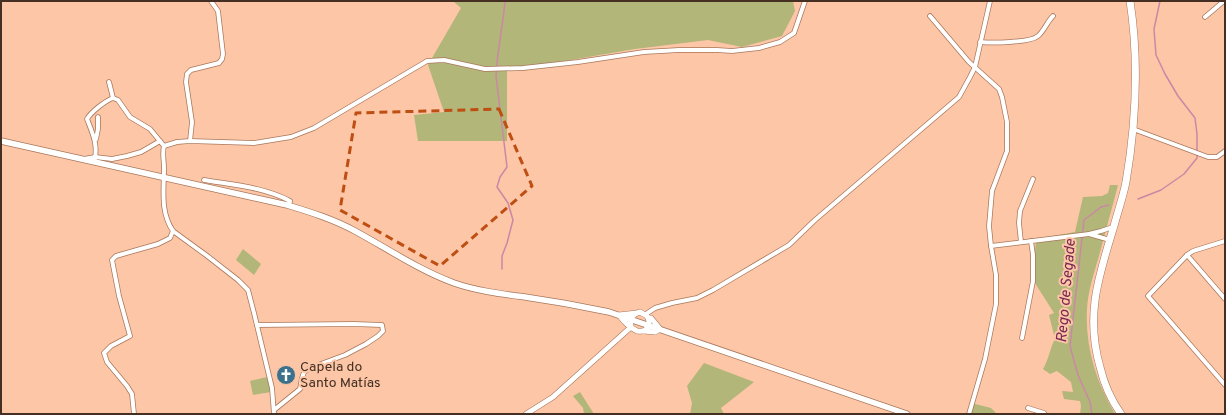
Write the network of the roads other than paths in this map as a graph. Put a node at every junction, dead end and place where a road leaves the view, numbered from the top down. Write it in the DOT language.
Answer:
graph roads {
  1 [pos="211,1"];
  2 [pos="805,1"];
  3 [pos="990,1"];
  4 [pos="1130,1"];
  5 [pos="1224,1"];
  6 [pos="930,16"];
  7 [pos="1053,16"];
  8 [pos="1205,17"];
  9 [pos="980,42"];
  10 [pos="975,67"];
  11 [pos="109,82"];
  12 [pos="112,98"];
  13 [pos="98,118"];
  14 [pos="1133,129"];
  15 [pos="95,139"];
  16 [pos="1,141"];
  17 [pos="160,141"];
  18 [pos="190,141"];
  19 [pos="164,146"];
  20 [pos="1225,151"];
  21 [pos="94,159"];
  22 [pos="164,177"];
  23 [pos="1033,179"];
  24 [pos="204,180"];
  25 [pos="289,205"];
  26 [pos="1114,226"];
  27 [pos="173,231"];
  28 [pos="1089,234"];
  29 [pos="1110,240"];
  30 [pos="1031,241"];
  31 [pos="1225,241"];
  32 [pos="1021,242"];
  33 [pos="991,246"];
  34 [pos="1187,255"];
  35 [pos="1225,299"];
  36 [pos="637,313"];
  37 [pos="619,315"];
  38 [pos="647,316"];
  39 [pos="631,319"];
  40 [pos="257,325"];
  41 [pos="649,325"];
  42 [pos="632,327"];
  43 [pos="660,329"];
  44 [pos="643,331"];
  45 [pos="1022,338"];
  46 [pos="1225,385"];
  47 [pos="1028,408"];
  48 [pos="274,412"];
  49 [pos="1044,413"];
  50 [pos="134,414"];
  51 [pos="526,414"];
  52 [pos="907,414"];
  53 [pos="969,414"];
  54 [pos="1050,414"];
  55 [pos="1120,414"];
  1 -- 18 [label="street"];
  2 -- 18 [label="street"];
  3 -- 9 [label="street"];
  4 -- 14 [label="highway"];
  5 -- 8 [label="street"];
  6 -- 10 [label="street"];
  7 -- 9 [label="street"];
  9 -- 10 [label="street"];
  10 -- 33 [label="street"];
  10 -- 38 [label="street"];
  11 -- 12 [label="street"];
  12 -- 15 [label="street"];
  12 -- 17 [label="street"];
  13 -- 15 [label="street"];
  14 -- 20 [label="street"];
  14 -- 26 [label="highway"];
  15 -- 21 [label="street"];
  16 -- 21 [label="main road"];
  17 -- 19 [label="street"];
  17 -- 21 [label="street"];
  18 -- 19 [label="street"];
  19 -- 22 [label="street"];
  21 -- 22 [label="main road"];
  22 -- 25 [label="main road"];
  22 -- 27 [label="street"];
  23 -- 32 [label="street"];
  24 -- 25 [label="street"];
  25 -- 37 [label="main road"];
  26 -- 28 [label="street"];
  26 -- 29 [label="highway"];
  27 -- 40 [label="street"];
  27 -- 50 [label="street"];
  28 -- 29 [label="street"];
  28 -- 30 [label="street"];
  29 -- 55 [label="highway"];
  30 -- 32 [label="street"];
  30 -- 45 [label="street"];
  31 -- 34 [label="street"];
  32 -- 33 [label="street"];
  33 -- 53 [label="street"];
  34 -- 35 [label="street"];
  34 -- 46 [label="street"];
  36 -- 37 [label="street"];
  36 -- 38 [label="street"];
  36 -- 39 [label="street"];
  37 -- 39 [label="main road"];
  37 -- 42 [label="street"];
  38 -- 41 [label="street"];
  38 -- 43 [label="street"];
  39 -- 41 [label="main road"];
  39 -- 42 [label="street"];
  40 -- 48 [label="street"];
  40 -- 48 [label="street"];
  41 -- 43 [label="main road"];
  41 -- 44 [label="street"];
  42 -- 44 [label="street"];
  42 -- 51 [label="street"];
  43 -- 44 [label="street"];
  43 -- 52 [label="main road"];
  47 -- 49 [label="street"];
  49 -- 54 [label="street"];
}
